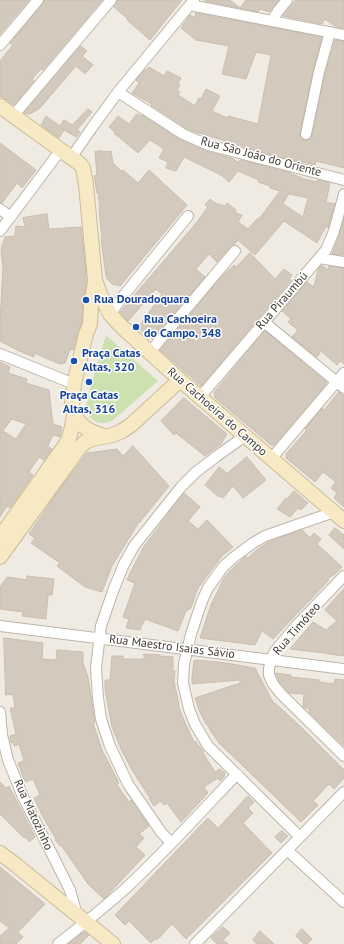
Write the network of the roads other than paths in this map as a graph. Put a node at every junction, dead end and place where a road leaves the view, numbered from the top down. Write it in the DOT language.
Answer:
graph roads {
  1 [pos="38,0"];
  2 [pos="111,0"];
  3 [pos="287,0"];
  4 [pos="192,2"];
  5 [pos="272,21"];
  6 [pos="330,32"];
  7 [pos="344,35"];
  8 [pos="0,45"];
  9 [pos="118,92"];
  10 [pos="0,106"];
  11 [pos="13,116"];
  12 [pos="306,134"];
  13 [pos="66,154"];
  14 [pos="344,180"];
  15 [pos="344,194"];
  16 [pos="0,210"];
  17 [pos="188,216"];
  18 [pos="11,217"];
  19 [pos="0,231"];
  20 [pos="234,251"];
  21 [pos="319,258"];
  22 [pos="344,262"];
  23 [pos="96,280"];
  24 [pos="110,314"];
  25 [pos="264,322"];
  26 [pos="90,324"];
  27 [pos="149,353"];
  28 [pos="0,354"];
  29 [pos="344,373"];
  30 [pos="180,380"];
  31 [pos="74,384"];
  32 [pos="340,385"];
  33 [pos="200,397"];
  34 [pos="74,415"];
  35 [pos="104,436"];
  36 [pos="245,436"];
  37 [pos="271,459"];
  38 [pos="339,516"];
  39 [pos="0,537"];
  40 [pos="0,558"];
  41 [pos="344,576"];
  42 [pos="0,626"];
  43 [pos="99,639"];
  44 [pos="188,649"];
  45 [pos="271,659"];
  46 [pos="344,669"];
  47 [pos="0,712"];
  48 [pos="344,756"];
  49 [pos="237,774"];
  50 [pos="344,792"];
  51 [pos="300,837"];
  52 [pos="171,843"];
  53 [pos="287,850"];
  54 [pos="0,853"];
  55 [pos="344,902"];
  56 [pos="81,918"];
  57 [pos="111,943"];
  58 [pos="58,944"];
  59 [pos="195,944"];
  1 -- 8 [label="street"];
  2 -- 11 [label="street"];
  3 -- 5 [label="street"];
  4 -- 5 [label="street"];
  4 -- 9 [label="street"];
  5 -- 6 [label="street"];
  6 -- 7 [label="street"];
  6 -- 12 [label="street"];
  9 -- 13 [label="street"];
  9 -- 14 [label="street, Rua São João do Oriente"];
  10 -- 11 [label="main road"];
  11 -- 13 [label="main road"];
  13 -- 18 [label="street"];
  13 -- 23 [label="main road"];
  15 -- 21 [label="street, Rua Piraumbú"];
  16 -- 18 [label="street"];
  17 -- 24 [label="street"];
  18 -- 19 [label="street"];
  20 -- 27 [label="street"];
  21 -- 22 [label="street"];
  21 -- 25 [label="street, Rua Piraumbú"];
  23 -- 24 [label="main road"];
  23 -- 26 [label="main road"];
  24 -- 26 [label="main road"];
  24 -- 27 [label="main road, Rua Cachoeira do Campo"];
  25 -- 32 [label="street"];
  25 -- 33 [label="street, Rua Piraumbú"];
  26 -- 31 [label="main road"];
  27 -- 30 [label="main road, Rua Cachoeira do Campo"];
  28 -- 31 [label="street"];
  29 -- 32 [label="street"];
  30 -- 33 [label="main road, Rua Cachoeira do Campo"];
  30 -- 35 [label="main road"];
  31 -- 34 [label="main road"];
  32 -- 37 [label="street"];
  33 -- 36 [label="main road, Rua Cachoeira do Campo"];
  34 -- 35 [label="main road"];
  34 -- 39 [label="main road"];
  35 -- 40 [label="main road"];
  36 -- 37 [label="main road, Rua Cachoeira do Campo"];
  36 -- 43 [label="street"];
  37 -- 38 [label="main road, Rua Cachoeira do Campo"];
  38 -- 44 [label="street"];
  41 -- 45 [label="street, Rua Timóteo"];
  42 -- 43 [label="street, Rua Maestro Isaias Sávio"];
  43 -- 44 [label="street, Rua Maestro Isaias Sávio"];
  43 -- 52 [label="street"];
  44 -- 45 [label="street, Rua Maestro Isaias Sávio"];
  44 -- 49 [label="street"];
  45 -- 46 [label="street, Rua Maestro Isaias Sávio"];
  45 -- 48 [label="street, Rua Timóteo"];
  47 -- 56 [label="street, Rua Matozinho"];
  49 -- 51 [label="street"];
  49 -- 52 [label="street"];
  50 -- 51 [label="street"];
  51 -- 53 [label="street"];
  52 -- 56 [label="street"];
  53 -- 55 [label="street"];
  53 -- 59 [label="street"];
  54 -- 56 [label="main road"];
  56 -- 57 [label="main road"];
  56 -- 58 [label="street"];
}
